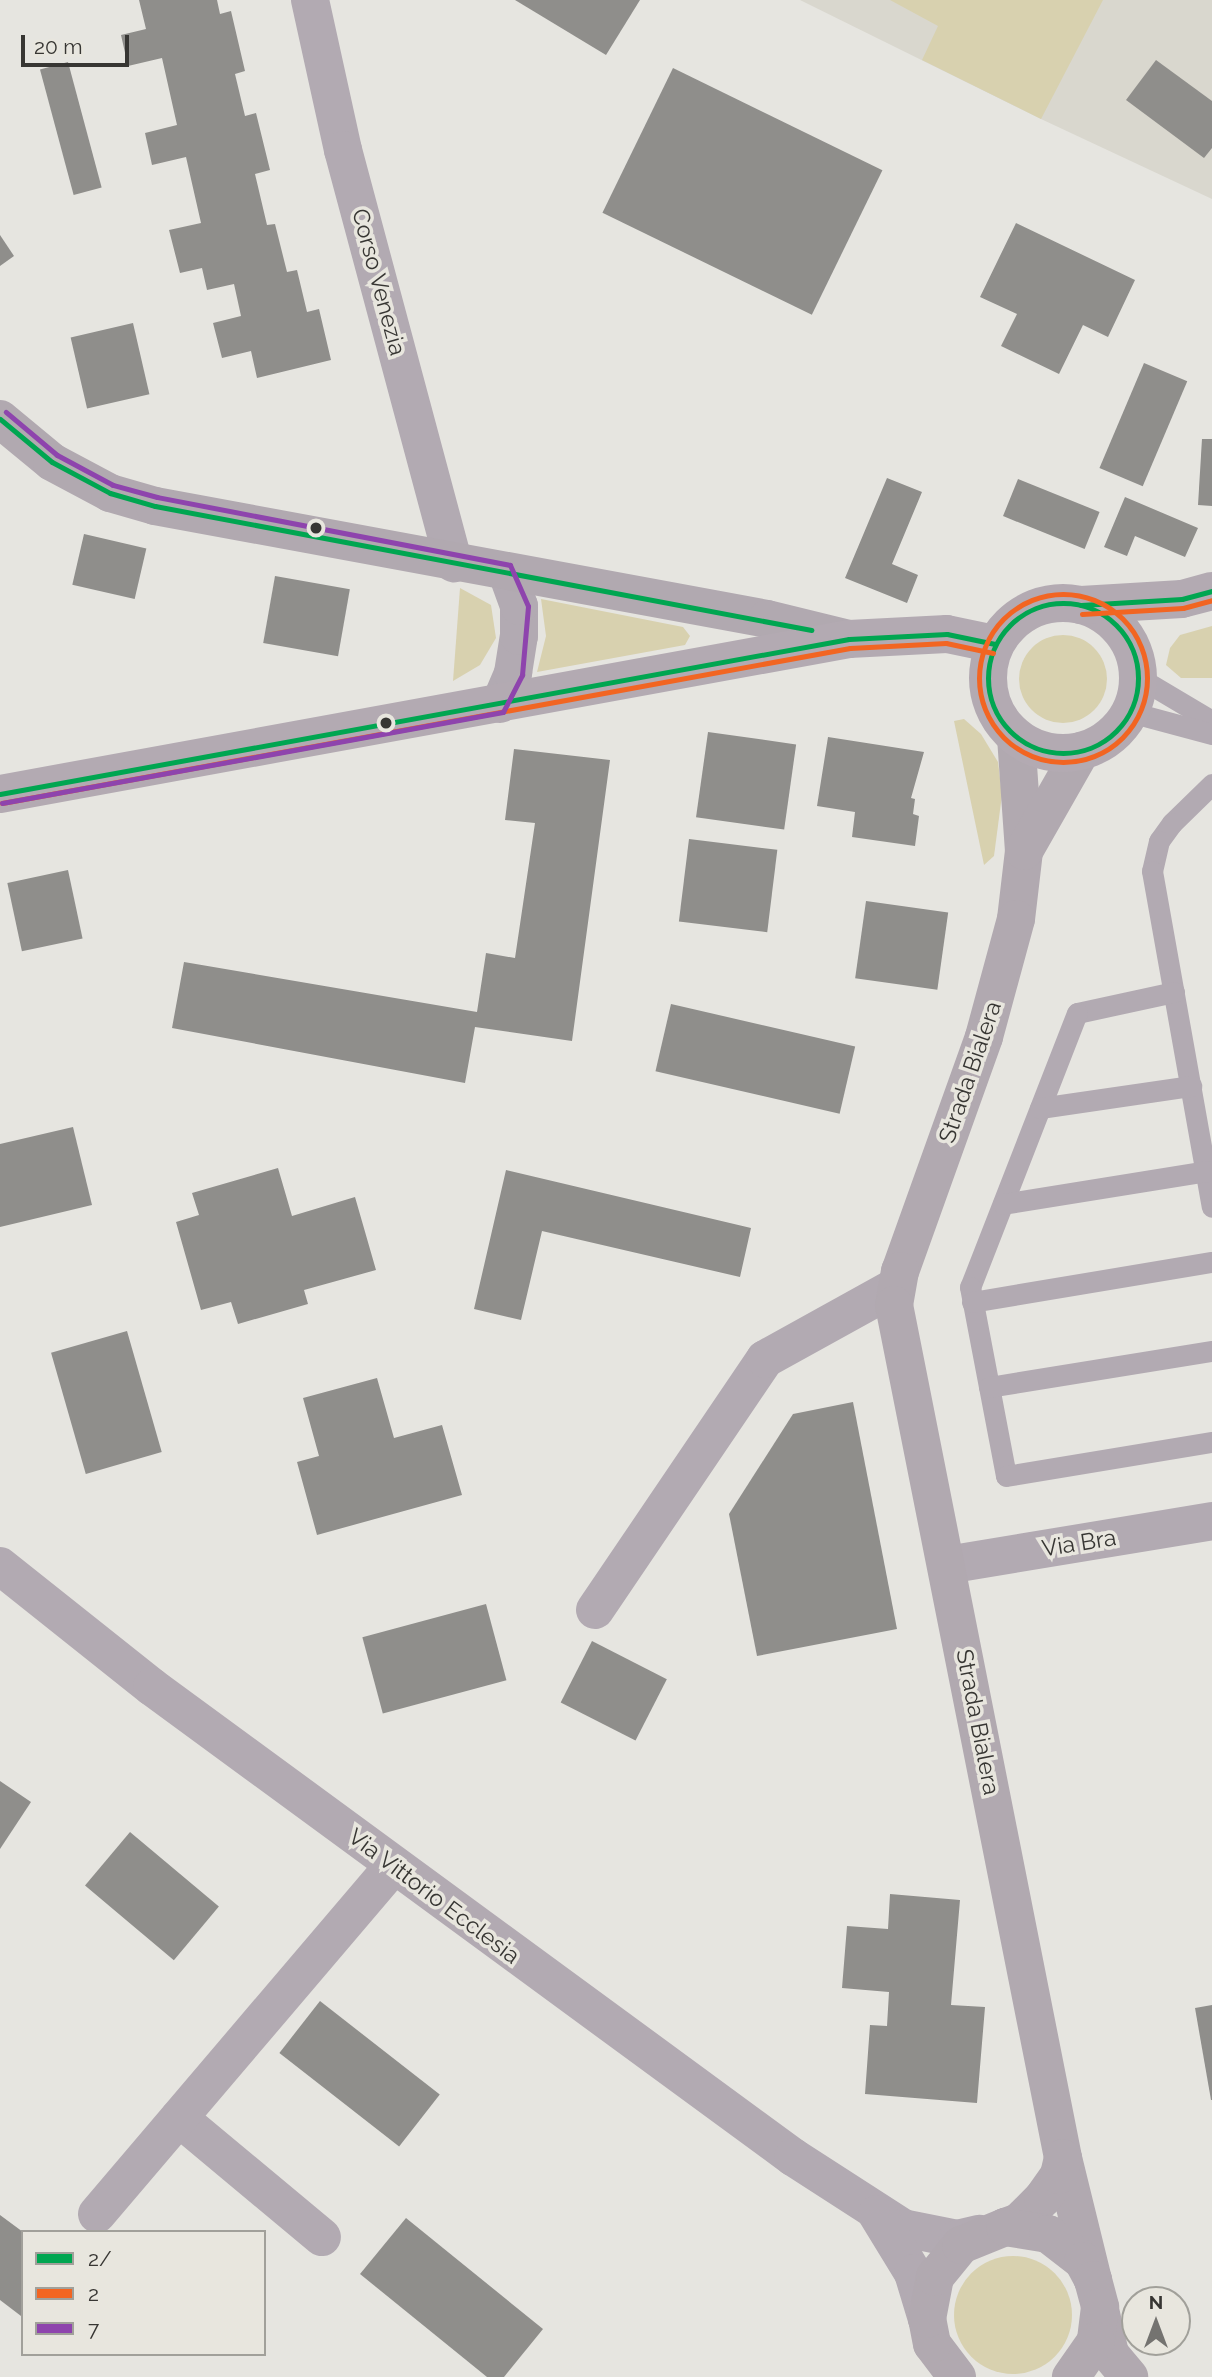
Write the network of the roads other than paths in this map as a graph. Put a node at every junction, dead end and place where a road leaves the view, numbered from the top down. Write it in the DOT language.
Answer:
graph roads {
  1 [pos="310,0"];
  2 [pos="0,419"];
  3 [pos="454,563"];
  4 [pos="507,573"];
  5 [pos="1197,595"];
  6 [pos="1081,605"];
  7 [pos="849,639"];
  8 [pos="995,644"];
  9 [pos="1134,681"];
  10 [pos="500,704"];
  11 [pos="1212,721"];
  12 [pos="1212,734"];
  13 [pos="1016,737"];
  14 [pos="1081,751"];
  15 [pos="1212,784"];
  16 [pos="0,794"];
  17 [pos="1024,851"];
  18 [pos="1174,992"];
  19 [pos="1191,1086"];
  20 [pos="1040,1108"];
  21 [pos="1206,1171"];
  22 [pos="1003,1203"];
  23 [pos="1212,1207"];
  24 [pos="1212,1262"];
  25 [pos="895,1287"];
  26 [pos="972,1303"];
  27 [pos="1212,1351"];
  28 [pos="989,1387"];
  29 [pos="1212,1442"];
  30 [pos="1212,1521"];
  31 [pos="947,1565"];
  32 [pos="0,1566"];
  33 [pos="594,1610"];
  34 [pos="393,1866"];
  35 [pos="179,2118"];
  36 [pos="1063,2158"];
  37 [pos="97,2214"];
  38 [pos="877,2214"];
  39 [pos="992,2230"];
  40 [pos="322,2237"];
  41 [pos="1097,2293"];
  42 [pos="927,2319"];
  43 [pos="957,2377"];
  44 [pos="1071,2377"];
  45 [pos="1129,2377"];
  1 -- 3 [label="street, Corso Venezia"];
  2 -- 3 [label="street"];
  3 -- 4 [label="street"];
  4 -- 7 [label="street"];
  4 -- 10 [label="street"];
  5 -- 6 [label="main road"];
  5 -- 9 [label="main road"];
  6 -- 8 [label="main road"];
  6 -- 9 [label="main road"];
  7 -- 8 [label="main road"];
  7 -- 10 [label="main road"];
  8 -- 13 [label="main road"];
  9 -- 11 [label="lane"];
  9 -- 12 [label="lane"];
  9 -- 14 [label="main road"];
  10 -- 16 [label="main road"];
  13 -- 14 [label="main road"];
  13 -- 17 [label="street, Strada Bialera"];
  14 -- 17 [label="street, Strada Bialera"];
  15 -- 18 [label="lane"];
  17 -- 25 [label="street, Strada Bialera"];
  18 -- 19 [label="lane"];
  18 -- 20 [label="lane"];
  19 -- 20 [label="lane"];
  19 -- 21 [label="lane"];
  20 -- 22 [label="lane"];
  21 -- 22 [label="lane"];
  21 -- 23 [label="lane"];
  22 -- 26 [label="lane"];
  24 -- 26 [label="lane"];
  25 -- 31 [label="street, Strada Bialera"];
  25 -- 33 [label="street"];
  26 -- 28 [label="lane"];
  27 -- 28 [label="lane"];
  28 -- 29 [label="lane"];
  30 -- 31 [label="street, Via Bra"];
  31 -- 36 [label="street, Strada Bialera"];
  32 -- 34 [label="street, Via Vittorio Ecclesia"];
  34 -- 35 [label="street"];
  34 -- 38 [label="street, Via Vittorio Ecclesia"];
  35 -- 37 [label="street"];
  35 -- 40 [label="street"];
  36 -- 39 [label="street"];
  36 -- 41 [label="street, Strada Bialera"];
  38 -- 39 [label="street, Via Vittorio Ecclesia"];
  38 -- 42 [label="street, Via Vittorio Ecclesia"];
  39 -- 41 [label="street"];
  39 -- 42 [label="street"];
  41 -- 44 [label="street"];
  41 -- 45 [label="street, Strada Bialera"];
  42 -- 43 [label="street"];
}
